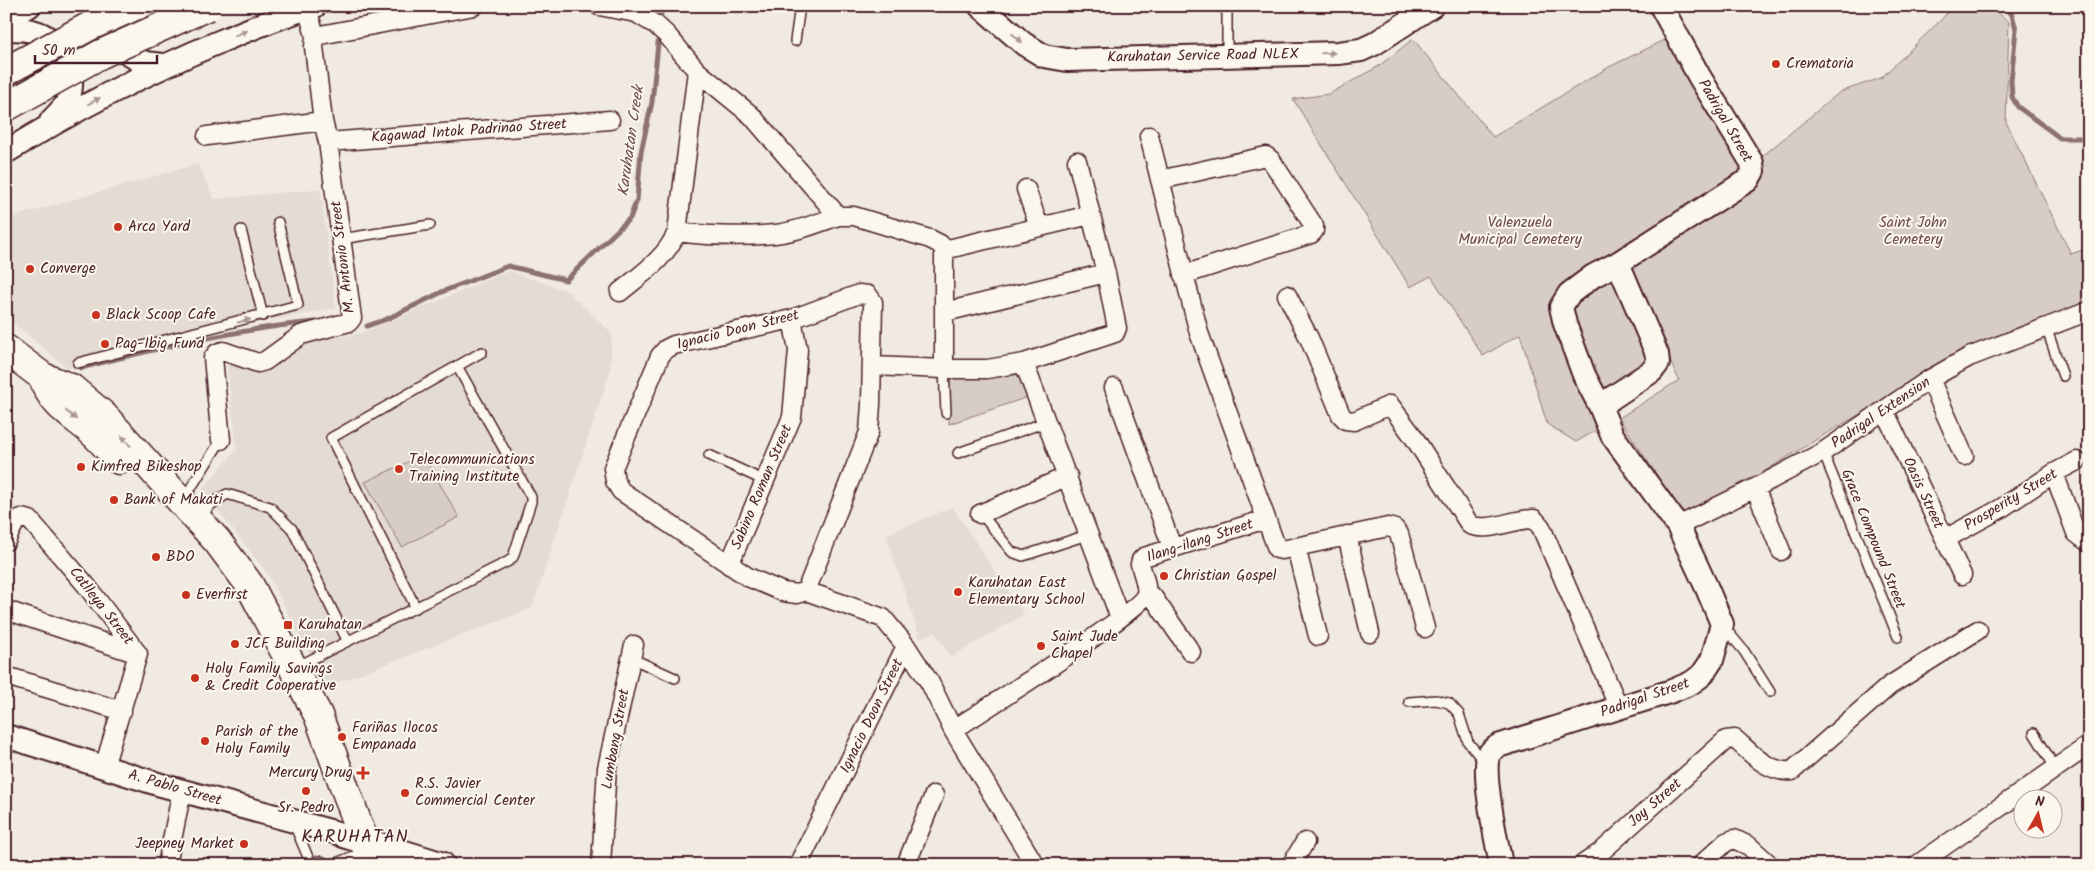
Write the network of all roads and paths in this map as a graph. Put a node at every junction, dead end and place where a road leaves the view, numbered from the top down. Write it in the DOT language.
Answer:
graph roads {
  1 [pos="29,6"];
  2 [pos="113,6"];
  3 [pos="135,6"];
  4 [pos="208,6"];
  5 [pos="474,6"];
  6 [pos="599,6"];
  7 [pos="800,6"];
  8 [pos="980,6"];
  9 [pos="1225,6"];
  10 [pos="1432,6"];
  11 [pos="1661,6"];
  12 [pos="311,7"];
  13 [pos="6,18"];
  14 [pos="6,29"];
  15 [pos="315,36"];
  16 [pos="795,41"];
  17 [pos="1227,56"];
  18 [pos="163,66"];
  19 [pos="6,71"];
  20 [pos="697,71"];
  21 [pos="6,107"];
  22 [pos="610,120"];
  23 [pos="324,121"];
  24 [pos="45,128"];
  25 [pos="207,136"];
  26 [pos="1149,136"];
  27 [pos="328,142"];
  28 [pos="6,152"];
  29 [pos="1077,161"];
  30 [pos="1160,180"];
  31 [pos="1026,189"];
  32 [pos="1090,215"];
  33 [pos="838,216"];
  34 [pos="278,222"];
  35 [pos="430,225"];
  36 [pos="1039,227"];
  37 [pos="241,230"];
  38 [pos="677,232"];
  39 [pos="341,239"];
  40 [pos="944,250"];
  41 [pos="1618,263"];
  42 [pos="1106,273"];
  43 [pos="1183,275"];
  44 [pos="620,292"];
  45 [pos="1287,295"];
  46 [pos="2089,311"];
  47 [pos="945,312"];
  48 [pos="263,316"];
  49 [pos="792,319"];
  50 [pos="2046,327"];
  51 [pos="6,349"];
  52 [pos="482,352"];
  53 [pos="78,363"];
  54 [pos="1024,363"];
  55 [pos="457,366"];
  56 [pos="872,366"];
  57 [pos="944,369"];
  58 [pos="2063,376"];
  59 [pos="43,377"];
  60 [pos="1930,379"];
  61 [pos="1114,388"];
  62 [pos="1600,406"];
  63 [pos="1885,412"];
  64 [pos="946,413"];
  65 [pos="1046,422"];
  66 [pos="221,440"];
  67 [pos="1823,452"];
  68 [pos="958,453"];
  69 [pos="710,455"];
  70 [pos="1964,456"];
  71 [pos="2077,461"];
  72 [pos="2054,473"];
  73 [pos="1068,476"];
  74 [pos="765,481"];
  75 [pos="1755,488"];
  76 [pos="190,511"];
  77 [pos="978,511"];
  78 [pos="1266,519"];
  79 [pos="1678,526"];
  80 [pos="1090,534"];
  81 [pos="1347,535"];
  82 [pos="1945,539"];
  83 [pos="6,541"];
  84 [pos="2089,543"];
  85 [pos="1296,546"];
  86 [pos="1172,547"];
  87 [pos="1781,551"];
  88 [pos="729,565"];
  89 [pos="1962,574"];
  90 [pos="806,591"];
  91 [pos="1146,594"];
  92 [pos="416,608"];
  93 [pos="6,610"];
  94 [pos="1120,618"];
  95 [pos="1722,624"];
  96 [pos="1425,628"];
  97 [pos="1978,630"];
  98 [pos="1370,633"];
  99 [pos="1318,636"];
  100 [pos="1898,636"];
  101 [pos="348,640"];
  102 [pos="906,646"];
  103 [pos="633,651"];
  104 [pos="1191,652"];
  105 [pos="138,654"];
  106 [pos="294,668"];
  107 [pos="6,676"];
  108 [pos="675,678"];
  109 [pos="1770,692"];
  110 [pos="1408,702"];
  111 [pos="1620,708"];
  112 [pos="122,711"];
  113 [pos="954,730"];
  114 [pos="2034,733"];
  115 [pos="6,736"];
  116 [pos="2089,745"];
  117 [pos="1487,765"];
  118 [pos="104,767"];
  119 [pos="2056,769"];
  120 [pos="182,790"];
  121 [pos="934,795"];
  122 [pos="293,822"];
  123 [pos="1305,842"];
  124 [pos="351,856"];
  125 [pos="167,865"];
  126 [pos="442,865"];
  127 [pos="601,865"];
  128 [pos="798,865"];
  129 [pos="906,865"];
  130 [pos="1035,865"];
  131 [pos="1291,865"];
  132 [pos="1501,865"];
  133 [pos="1582,865"];
  134 [pos="1701,865"];
  135 [pos="1770,865"];
  136 [pos="1917,865"];
  1 -- 13 [label="street"];
  2 -- 18 [label="street"];
  3 -- 19 [label="highway, bridge"];
  4 -- 21 [label="highway, bridge"];
  5 -- 15 [label="street"];
  6 -- 20 [label="street"];
  7 -- 16 [label="lane"];
  8 -- 17 [label="street, Karuhatan Service Road NLEX, one-way"];
  9 -- 17 [label="lane"];
  17 -- 10 [label="street, Karuhatan Service Road NLEX, one-way"];
  11 -- 41 [label="street, Padrigal Street"];
  12 -- 15 [label="street, M. Antonio Street"];
  18 -- 12 [label="street, one-way"];
  14 -- 24 [label="street"];
  15 -- 23 [label="street, M. Antonio Street"];
  24 -- 18 [label="street, one-way"];
  20 -- 33 [label="street"];
  20 -- 38 [label="street"];
  22 -- 27 [label="street, Kagawad Intok Padrinao Street"];
  23 -- 25 [label="street"];
  23 -- 27 [label="street, M. Antonio Street"];
  24 -- 28 [label="street"];
  26 -- 30 [label="street"];
  27 -- 39 [label="street, M. Antonio Street"];
  29 -- 32 [label="street"];
  30 -- 43 [label="street"];
  30 -- 43 [label="street"];
  31 -- 36 [label="street"];
  32 -- 36 [label="street"];
  32 -- 42 [label="street"];
  33 -- 38 [label="street"];
  33 -- 40 [label="street"];
  34 -- 48 [label="lane"];
  35 -- 39 [label="lane"];
  36 -- 40 [label="street"];
  37 -- 48 [label="lane"];
  38 -- 44 [label="street"];
  39 -- 66 [label="street, M. Antonio Street"];
  40 -- 47 [label="street"];
  41 -- 62 [label="street, Padrigal Street"];
  41 -- 62 [label="street"];
  42 -- 47 [label="street"];
  42 -- 54 [label="street"];
  43 -- 78 [label="street"];
  45 -- 111 [label="street"];
  46 -- 50 [label="street, Padrigal Extension"];
  47 -- 57 [label="street"];
  53 -- 48 [label="lane, one-way"];
  49 -- 56 [label="street, Ignacio Doon Street"];
  49 -- 74 [label="street, Sabino Roman Street"];
  49 -- 88 [label="street, Ignacio Doon Street"];
  50 -- 58 [label="lane"];
  50 -- 60 [label="street, Padrigal Extension"];
  51 -- 59 [label="highway"];
  52 -- 55 [label="lane"];
  54 -- 57 [label="street"];
  54 -- 65 [label="street"];
  55 -- 92 [label="lane"];
  55 -- 92 [label="lane"];
  56 -- 57 [label="street"];
  56 -- 90 [label="street, Ignacio Doon Street"];
  57 -- 64 [label="lane"];
  76 -- 59 [label="highway, one-way"];
  59 -- 124 [label="highway, one-way"];
  60 -- 63 [label="street, Padrigal Extension"];
  60 -- 70 [label="street"];
  61 -- 86 [label="street"];
  62 -- 79 [label="street, Padrigal Street"];
  63 -- 67 [label="street, Padrigal Extension"];
  63 -- 82 [label="street, Oasis Street"];
  65 -- 68 [label="lane"];
  65 -- 73 [label="street"];
  66 -- 76 [label="lane, M. Antonio Street"];
  67 -- 75 [label="street, Padrigal Extension"];
  67 -- 100 [label="lane, Grace Compound Street"];
  69 -- 74 [label="lane"];
  71 -- 72 [label="street, Prosperity Street"];
  72 -- 82 [label="street, Prosperity Street"];
  72 -- 84 [label="street"];
  73 -- 77 [label="street"];
  73 -- 80 [label="street"];
  74 -- 88 [label="street, Sabino Roman Street"];
  75 -- 79 [label="street, Padrigal Extension"];
  75 -- 87 [label="street"];
  76 -- 101 [label="lane"];
  76 -- 106 [label="highway"];
  77 -- 80 [label="lane"];
  78 -- 85 [label="street"];
  78 -- 86 [label="street, Ilang-ilang Street"];
  79 -- 95 [label="street, Padrigal Street"];
  80 -- 94 [label="street"];
  81 -- 85 [label="street"];
  81 -- 96 [label="street"];
  81 -- 98 [label="street"];
  82 -- 89 [label="street, Oasis Street"];
  83 -- 105 [label="street, Catlleya Street"];
  85 -- 99 [label="street"];
  86 -- 91 [label="street, Ilang-ilang Street"];
  88 -- 90 [label="street, Ignacio Doon Street"];
  90 -- 102 [label="street, Ignacio Doon Street"];
  91 -- 94 [label="street"];
  91 -- 104 [label="street"];
  92 -- 101 [label="lane"];
  93 -- 105 [label="street"];
  94 -- 113 [label="street"];
  95 -- 109 [label="lane"];
  95 -- 111 [label="street, Padrigal Street"];
  97 -- 133 [label="street, Joy Street"];
  101 -- 106 [label="lane"];
  102 -- 113 [label="street"];
  102 -- 128 [label="street, Ignacio Doon Street"];
  103 -- 108 [label="lane"];
  103 -- 127 [label="street, Lumbang Street"];
  105 -- 112 [label="street, Catlleya Street"];
  106 -- 124 [label="highway"];
  107 -- 112 [label="street"];
  110 -- 117 [label="lane"];
  111 -- 117 [label="street, Padrigal Street"];
  112 -- 118 [label="street, Catlleya Street"];
  113 -- 130 [label="street"];
  114 -- 119 [label="lane"];
  115 -- 118 [label="street, A. Pablo Street"];
  116 -- 119 [label="street"];
  117 -- 132 [label="street"];
  118 -- 120 [label="street, A. Pablo Street"];
  119 -- 136 [label="street"];
  120 -- 122 [label="street, A. Pablo Street"];
  120 -- 125 [label="street"];
  121 -- 129 [label="street"];
  122 -- 124 [label="street, A. Pablo Street"];
  122 -- 124 [label="lane"];
  123 -- 131 [label="street"];
  124 -- 126 [label="main road"];
  134 -- 135 [label="street"];
}
